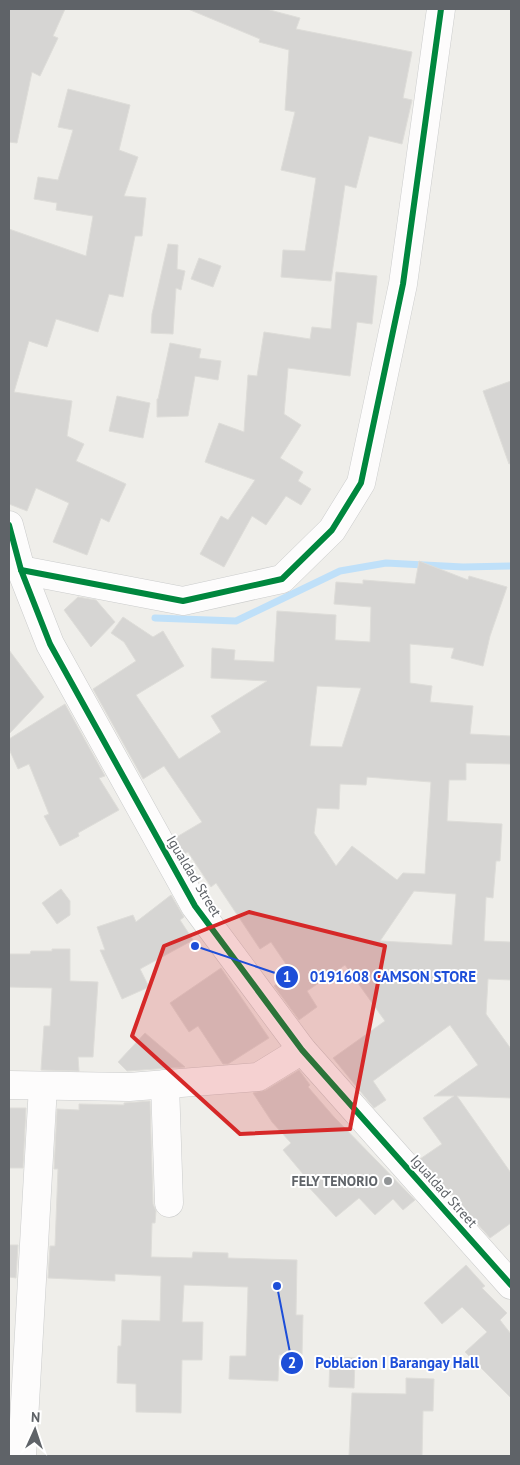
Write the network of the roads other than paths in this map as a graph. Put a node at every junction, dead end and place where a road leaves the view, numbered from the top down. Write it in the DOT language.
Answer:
graph roads {
  1 [pos="441,9"];
  2 [pos="9,525"];
  3 [pos="22,570"];
  4 [pos="302,1050"];
  5 [pos="165,1084"];
  6 [pos="9,1086"];
  7 [pos="43,1086"];
  8 [pos="169,1203"];
  9 [pos="511,1284"];
  10 [pos="22,1456"];
  1 -- 3 [label="street"];
  2 -- 3 [label="street, Igualdad Street"];
  3 -- 4 [label="street, Igualdad Street"];
  4 -- 5 [label="street"];
  4 -- 9 [label="street, Igualdad Street"];
  5 -- 7 [label="street"];
  5 -- 8 [label="street"];
  6 -- 7 [label="street"];
  7 -- 10 [label="street"];
}
